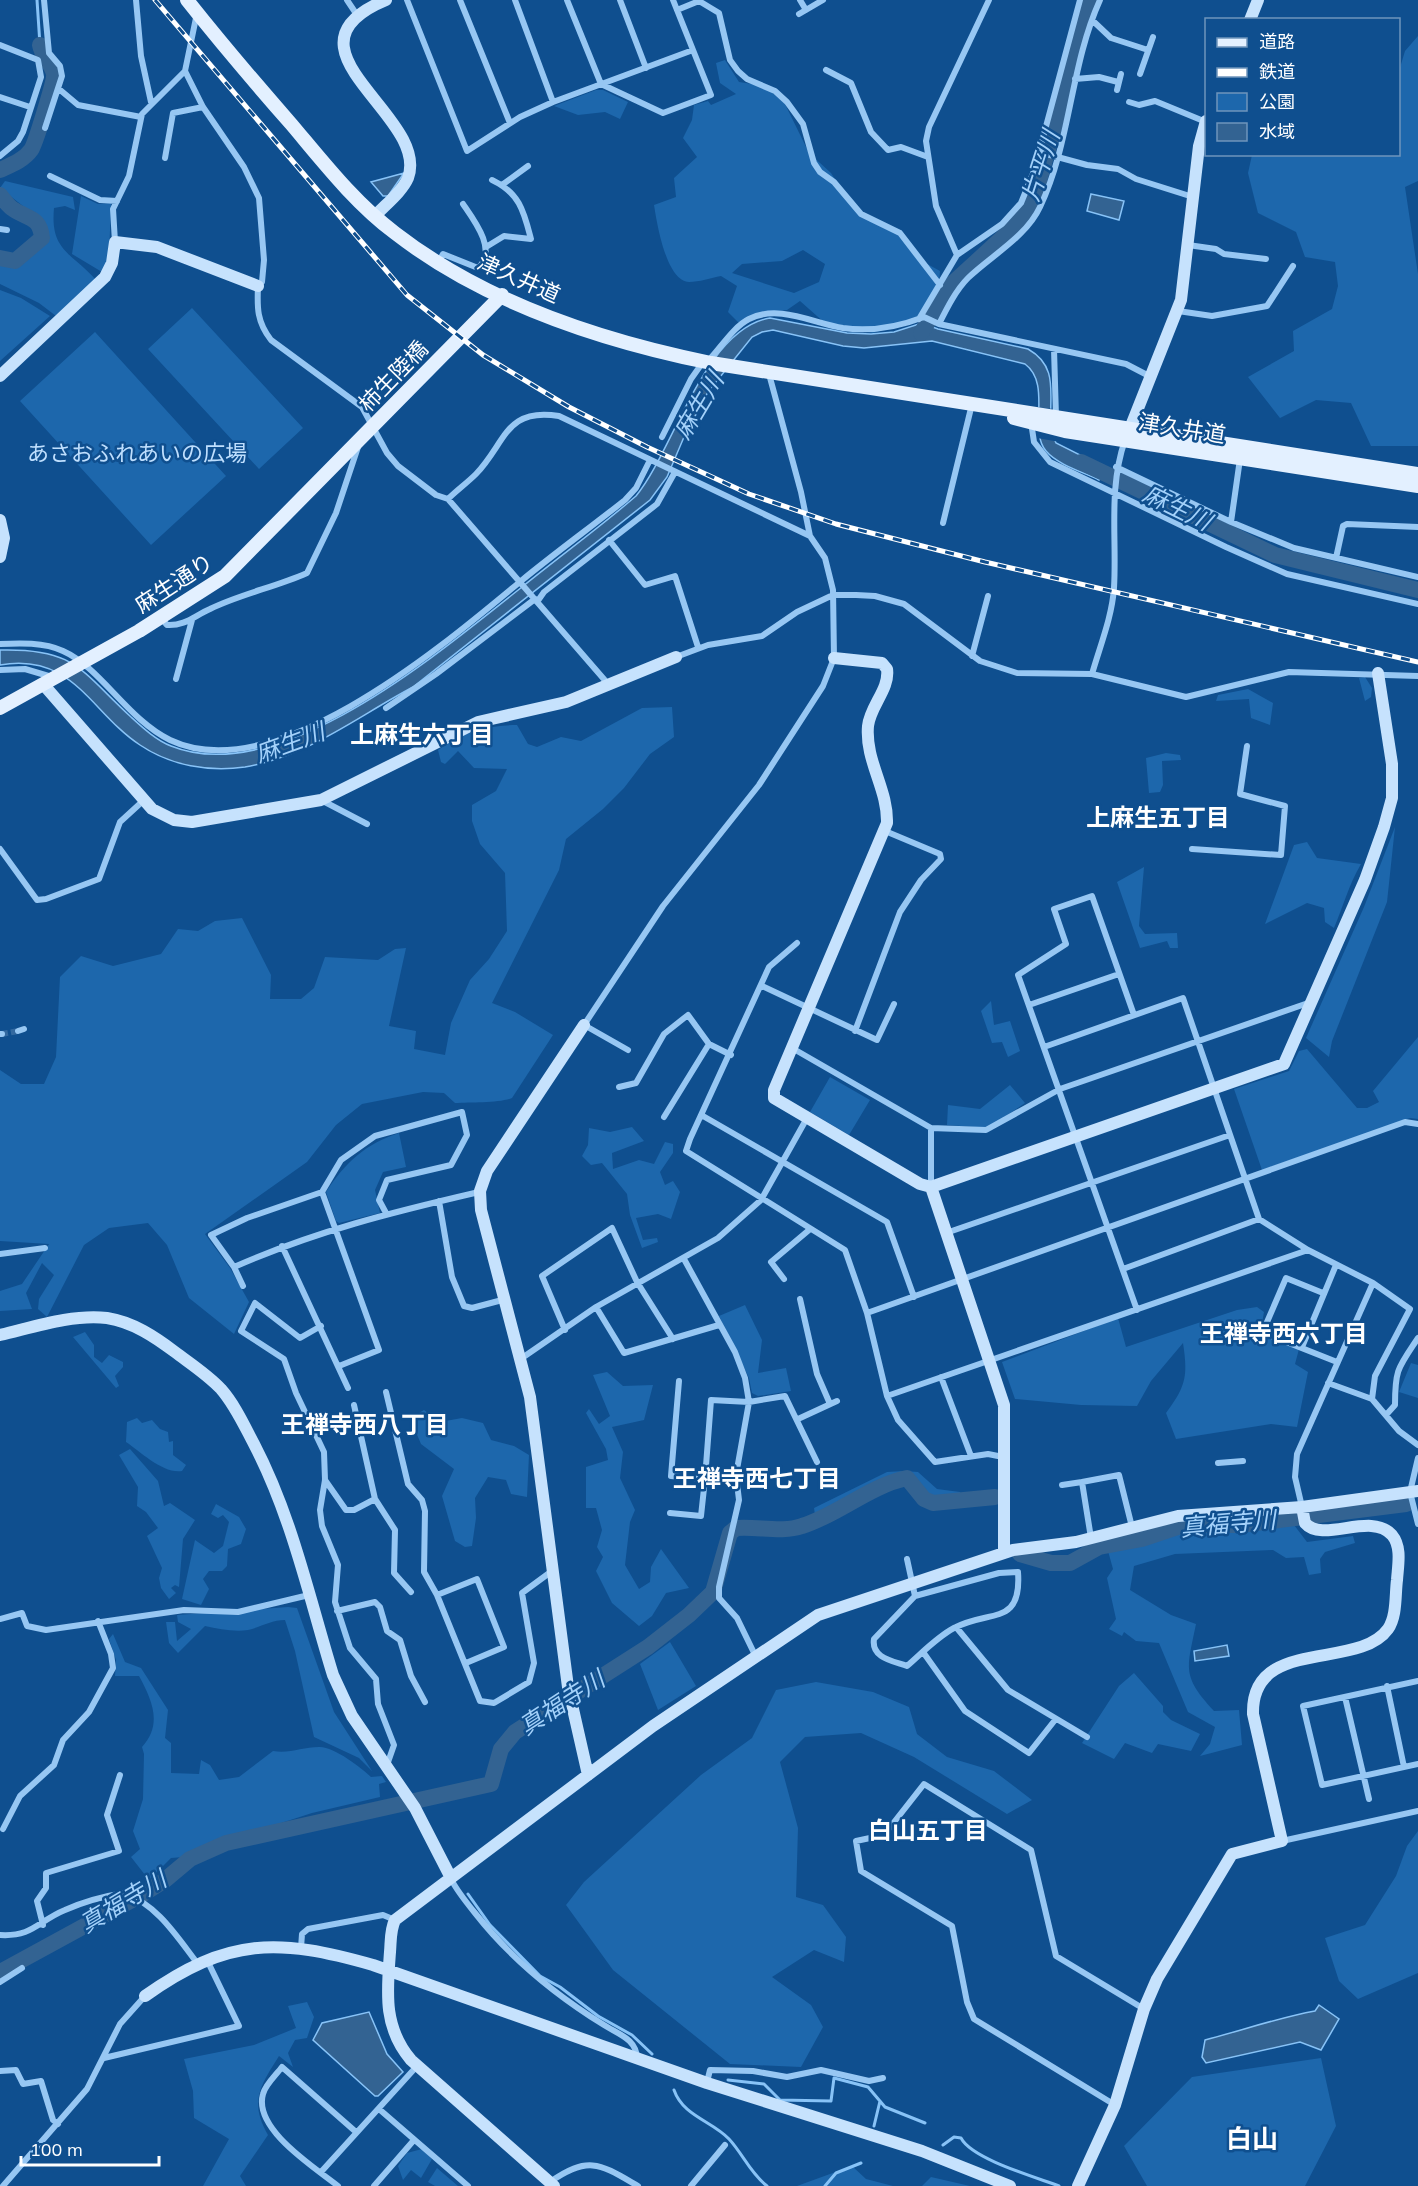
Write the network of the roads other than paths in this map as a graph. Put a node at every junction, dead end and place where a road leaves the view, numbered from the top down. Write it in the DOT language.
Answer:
graph roads {
  1 [pos="44,0"];
  2 [pos="136,0"];
  3 [pos="187,0"];
  4 [pos="347,0"];
  5 [pos="386,0"];
  6 [pos="407,0"];
  7 [pos="460,0"];
  8 [pos="515,0"];
  9 [pos="567,0"];
  10 [pos="620,0"];
  11 [pos="673,0"];
  12 [pos="800,0"];
  13 [pos="823,0"];
  14 [pos="989,0"];
  15 [pos="1080,0"];
  16 [pos="1100,0"];
  17 [pos="1258,0"];
  18 [pos="677,10"];
  19 [pos="806,10"];
  20 [pos="197,12"];
  21 [pos="799,14"];
  22 [pos="357,15"];
  23 [pos="1251,18"];
  24 [pos="1092,20"];
  25 [pos="1153,37"];
  26 [pos="0,45"];
  27 [pos="693,50"];
  28 [pos="1148,50"];
  29 [pos="48,54"];
  30 [pos="40,61"];
  31 [pos="646,68"];
  32 [pos="826,70"];
  33 [pos="185,71"];
  34 [pos="1121,74"];
  35 [pos="1140,74"];
  36 [pos="1076,79"];
  37 [pos="1118,82"];
  38 [pos="601,84"];
  39 [pos="59,89"];
  40 [pos="1117,90"];
  41 [pos="0,97"];
  42 [pos="151,102"];
  43 [pos="553,102"];
  44 [pos="1129,102"];
  45 [pos="30,107"];
  46 [pos="203,107"];
  47 [pos="141,117"];
  48 [pos="1205,122"];
  49 [pos="510,123"];
  50 [pos="1205,125"];
  51 [pos="45,128"];
  52 [pos="0,147"];
  53 [pos="9,149"];
  54 [pos="1040,153"];
  55 [pos="0,156"];
  56 [pos="928,157"];
  57 [pos="1055,157"];
  58 [pos="165,158"];
  59 [pos="528,166"];
  60 [pos="50,176"];
  61 [pos="492,180"];
  62 [pos="502,185"];
  63 [pos="1194,198"];
  64 [pos="117,201"];
  65 [pos="464,204"];
  66 [pos="375,216"];
  67 [pos="115,242"];
  68 [pos="1188,245"];
  69 [pos="486,247"];
  70 [pos="957,255"];
  71 [pos="1266,259"];
  72 [pos="438,263"];
  73 [pos="1293,266"];
  74 [pos="940,285"];
  75 [pos="258,286"];
  76 [pos="502,295"];
  77 [pos="1178,311"];
  78 [pos="922,318"];
  79 [pos="938,323"];
  80 [pos="1054,349"];
  81 [pos="707,362"];
  82 [pos="768,372"];
  83 [pos="0,376"];
  84 [pos="1152,377"];
  85 [pos="972,405"];
  86 [pos="368,416"];
  87 [pos="1033,418"];
  88 [pos="1055,422"];
  89 [pos="1128,435"];
  90 [pos="662,437"];
  91 [pos="344,457"];
  92 [pos="1240,458"];
  93 [pos="651,461"];
  94 [pos="1116,469"];
  95 [pos="673,471"];
  96 [pos="1418,474"];
  97 [pos="1418,486"];
  98 [pos="1114,491"];
  99 [pos="448,499"];
  100 [pos="0,520"];
  101 [pos="1231,522"];
  102 [pos="943,523"];
  103 [pos="1418,527"];
  104 [pos="2,533"];
  105 [pos="810,536"];
  106 [pos="609,540"];
  107 [pos="0,557"];
  108 [pos="1336,558"];
  109 [pos="1418,577"];
  110 [pos="522,584"];
  111 [pos="833,596"];
  112 [pos="988,596"];
  113 [pos="534,599"];
  114 [pos="1418,604"];
  115 [pos="161,618"];
  116 [pos="192,620"];
  117 [pos="0,644"];
  118 [pos="698,647"];
  119 [pos="972,656"];
  120 [pos="676,657"];
  121 [pos="834,658"];
  122 [pos="81,663"];
  123 [pos="0,670"];
  124 [pos="1377,673"];
  125 [pos="1092,674"];
  126 [pos="1418,676"];
  127 [pos="176,679"];
  128 [pos="49,681"];
  129 [pos="609,685"];
  130 [pos="0,708"];
  131 [pos="386,708"];
  132 [pos="1247,746"];
  133 [pos="144,800"];
  134 [pos="321,800"];
  135 [pos="367,824"];
  136 [pos="885,831"];
  137 [pos="0,849"];
  138 [pos="1192,849"];
  139 [pos="797,943"];
  140 [pos="1119,974"];
  141 [pos="762,986"];
  142 [pos="1311,1002"];
  143 [pos="894,1004"];
  144 [pos="1029,1005"];
  145 [pos="809,1006"];
  146 [pos="1134,1015"];
  147 [pos="584,1025"];
  148 [pos="855,1031"];
  149 [pos="1196,1041"];
  150 [pos="709,1044"];
  151 [pos="1044,1047"];
  152 [pos="791,1048"];
  153 [pos="628,1050"];
  154 [pos="731,1055"];
  155 [pos="619,1087"];
  156 [pos="1059,1089"];
  157 [pos="1213,1090"];
  158 [pos="703,1116"];
  159 [pos="664,1117"];
  160 [pos="807,1118"];
  161 [pos="1418,1124"];
  162 [pos="931,1128"];
  163 [pos="1230,1135"];
  164 [pos="1077,1137"];
  165 [pos="783,1160"];
  166 [pos="1245,1179"];
  167 [pos="1093,1182"];
  168 [pos="931,1187"];
  169 [pos="480,1191"];
  170 [pos="322,1192"];
  171 [pos="761,1200"];
  172 [pos="439,1201"];
  173 [pos="386,1213"];
  174 [pos="1259,1219"];
  175 [pos="334,1228"];
  176 [pos="1109,1229"];
  177 [pos="809,1230"];
  178 [pos="946,1233"];
  179 [pos="282,1246"];
  180 [pos="45,1248"];
  181 [pos="1308,1250"];
  182 [pos="0,1254"];
  183 [pos="684,1259"];
  184 [pos="1336,1265"];
  185 [pos="234,1267"];
  186 [pos="1123,1269"];
  187 [pos="784,1279"];
  188 [pos="964,1280"];
  189 [pos="637,1282"];
  190 [pos="1373,1283"];
  191 [pos="243,1286"];
  192 [pos="1323,1293"];
  193 [pos="914,1297"];
  194 [pos="506,1299"];
  195 [pos="800,1299"];
  196 [pos="596,1306"];
  197 [pos="1137,1310"];
  198 [pos="867,1313"];
  199 [pos="720,1325"];
  200 [pos="321,1326"];
  201 [pos="565,1330"];
  202 [pos="0,1335"];
  203 [pos="1418,1338"];
  204 [pos="673,1339"];
  205 [pos="1302,1347"];
  206 [pos="522,1358"];
  207 [pos="991,1361"];
  208 [pos="1337,1362"];
  209 [pos="339,1366"];
  210 [pos="941,1377"];
  211 [pos="679,1381"];
  212 [pos="1328,1383"];
  213 [pos="348,1388"];
  214 [pos="386,1392"];
  215 [pos="887,1396"];
  216 [pos="1372,1399"];
  217 [pos="837,1401"];
  218 [pos="749,1402"];
  219 [pos="830,1404"];
  220 [pos="354,1405"];
  221 [pos="1386,1415"];
  222 [pos="798,1419"];
  223 [pos="1418,1445"];
  224 [pos="971,1456"];
  225 [pos="1003,1457"];
  226 [pos="1418,1458"];
  227 [pos="1243,1461"];
  228 [pos="817,1462"];
  229 [pos="1218,1462"];
  230 [pos="705,1479"];
  231 [pos="325,1480"];
  232 [pos="1082,1482"];
  233 [pos="1062,1485"];
  234 [pos="1414,1492"];
  235 [pos="375,1499"];
  236 [pos="670,1513"];
  237 [pos="1303,1514"];
  238 [pos="1418,1524"];
  239 [pos="1132,1527"];
  240 [pos="1091,1538"];
  241 [pos="1004,1553"];
  242 [pos="907,1559"];
  243 [pos="552,1571"];
  244 [pos="914,1590"];
  245 [pos="411,1592"];
  246 [pos="309,1594"];
  247 [pos="437,1595"];
  248 [pos="337,1611"];
  249 [pos="0,1619"];
  250 [pos="98,1621"];
  251 [pos="956,1627"];
  252 [pos="923,1652"];
  253 [pos="756,1656"];
  254 [pos="466,1663"];
  255 [pos="1418,1681"];
  256 [pos="1387,1686"];
  257 [pos="1345,1697"];
  258 [pos="425,1702"];
  259 [pos="1055,1720"];
  260 [pos="1087,1737"];
  261 [pos="1418,1764"];
  262 [pos="1404,1767"];
  263 [pos="386,1768"];
  264 [pos="120,1775"];
  265 [pos="588,1775"];
  266 [pos="1364,1776"];
  267 [pos="1369,1799"];
  268 [pos="1418,1811"];
  269 [pos="3,1829"];
  270 [pos="1279,1841"];
  271 [pos="451,1878"];
  272 [pos="395,1920"];
  273 [pos="43,1925"];
  274 [pos="0,1935"];
  275 [pos="301,1948"];
  276 [pos="202,1962"];
  277 [pos="22,1968"];
  278 [pos="389,1972"];
  279 [pos="0,1982"];
  280 [pos="145,1996"];
  281 [pos="1144,2008"];
  282 [pos="104,2058"];
  283 [pos="637,2059"];
  284 [pos="418,2066"];
  285 [pos="0,2071"];
  286 [pos="883,2078"];
  287 [pos="707,2083"];
  288 [pos="1115,2105"];
  289 [pos="379,2109"];
  290 [pos="58,2124"];
  291 [pos="356,2132"];
  292 [pos="414,2140"];
  293 [pos="725,2145"];
  294 [pos="321,2172"];
  295 [pos="552,2184"];
  296 [pos="3,2186"];
  297 [pos="338,2186"];
  298 [pos="374,2186"];
  299 [pos="468,2186"];
  300 [pos="638,2186"];
  301 [pos="691,2186"];
  302 [pos="1010,2186"];
  303 [pos="1078,2186"];
  1 -- 29 [label="street"];
  2 -- 42 [label="street"];
  3 -- 20 [label="main road, 津久井道"];
  4 -- 22 [label="street"];
  5 -- 22 [label="street"];
  6 -- 49 [label="street"];
  7 -- 49 [label="street"];
  8 -- 43 [label="street"];
  9 -- 38 [label="street"];
  10 -- 31 [label="street"];
  11 -- 18 [label="street"];
  12 -- 19 [label="street"];
  13 -- 19 [label="street"];
  14 -- 56 [label="street"];
  15 -- 54 [label="street"];
  16 -- 24 [label="street"];
  17 -- 23 [label="street"];
  18 -- 27 [label="street"];
  18 -- 74 [label="street"];
  19 -- 21 [label="street"];
  20 -- 33 [label="street"];
  20 -- 66 [label="main road, 津久井道"];
  22 -- 66 [label="street"];
  24 -- 28 [label="street"];
  24 -- 36 [label="street"];
  25 -- 28 [label="street"];
  26 -- 30 [label="street"];
  27 -- 31 [label="street"];
  27 -- 38 [label="street"];
  28 -- 35 [label="street"];
  29 -- 30 [label="street"];
  29 -- 39 [label="street"];
  30 -- 45 [label="street"];
  31 -- 38 [label="street"];
  32 -- 56 [label="street"];
  33 -- 42 [label="street"];
  33 -- 46 [label="street"];
  34 -- 37 [label="street"];
  36 -- 37 [label="street"];
  36 -- 57 [label="street"];
  37 -- 40 [label="street"];
  38 -- 43 [label="street"];
  39 -- 47 [label="street"];
  39 -- 51 [label="street"];
  41 -- 45 [label="street"];
  42 -- 47 [label="street"];
  43 -- 49 [label="street"];
  44 -- 48 [label="street"];
  45 -- 53 [label="street"];
  46 -- 58 [label="street"];
  46 -- 75 [label="street"];
  47 -- 64 [label="street"];
  50 -- 63 [label="street"];
  52 -- 53 [label="street"];
  53 -- 55 [label="street"];
  54 -- 57 [label="street"];
  54 -- 70 [label="street"];
  56 -- 70 [label="street"];
  57 -- 63 [label="street"];
  57 -- 79 [label="street"];
  59 -- 62 [label="street"];
  60 -- 64 [label="street"];
  61 -- 62 [label="street"];
  62 -- 69 [label="street"];
  63 -- 68 [label="street"];
  64 -- 67 [label="street"];
  65 -- 69 [label="street"];
  66 -- 72 [label="main road, 津久井道"];
  67 -- 75 [label="street"];
  67 -- 83 [label="street"];
  68 -- 71 [label="street"];
  68 -- 77 [label="street"];
  69 -- 72 [label="street"];
  70 -- 74 [label="street"];
  72 -- 76 [label="main road, 津久井道"];
  73 -- 77 [label="street"];
  74 -- 78 [label="street"];
  75 -- 86 [label="street"];
  76 -- 81 [label="main road, 津久井道"];
  76 -- 91 [label="main road, 柿生陸橋"];
  77 -- 84 [label="street"];
  78 -- 79 [label="street"];
  78 -- 81 [label="street"];
  79 -- 80 [label="street"];
  80 -- 84 [label="street"];
  80 -- 88 [label="street"];
  81 -- 82 [label="main road, 津久井道"];
  81 -- 90 [label="street"];
  82 -- 85 [label="main road, 津久井道"];
  82 -- 105 [label="street"];
  84 -- 89 [label="street"];
  85 -- 87 [label="main road, 津久井道"];
  85 -- 102 [label="street"];
  86 -- 99 [label="street"];
  86 -- 116 [label="street"];
  87 -- 88 [label="main road, 津久井道"];
  87 -- 98 [label="street"];
  88 -- 89 [label="main road, 津久井道"];
  89 -- 92 [label="main road, 津久井道"];
  89 -- 94 [label="street"];
  89 -- 96 [label="main road, 津久井道"];
  91 -- 115 [label="main road, 麻生通り"];
  92 -- 97 [label="main road, 津久井道"];
  92 -- 101 [label="street"];
  93 -- 95 [label="street"];
  93 -- 99 [label="street"];
  93 -- 110 [label="street"];
  94 -- 98 [label="street"];
  94 -- 101 [label="street"];
  95 -- 105 [label="street"];
  95 -- 106 [label="street"];
  98 -- 114 [label="street"];
  98 -- 125 [label="street"];
  99 -- 110 [label="street"];
  100 -- 104 [label="street"];
  101 -- 108 [label="street"];
  103 -- 108 [label="street"];
  104 -- 107 [label="street"];
  105 -- 111 [label="street"];
  106 -- 113 [label="street"];
  106 -- 118 [label="street"];
  108 -- 109 [label="street"];
  110 -- 113 [label="street"];
  110 -- 122 [label="street"];
  111 -- 118 [label="street"];
  111 -- 119 [label="street"];
  111 -- 121 [label="street"];
  112 -- 119 [label="street"];
  113 -- 129 [label="street"];
  113 -- 131 [label="street"];
  115 -- 116 [label="street"];
  115 -- 122 [label="main road, 麻生通り"];
  116 -- 127 [label="street"];
  117 -- 122 [label="street"];
  118 -- 120 [label="street"];
  119 -- 125 [label="street"];
  120 -- 129 [label="street"];
  121 -- 136 [label="street"];
  121 -- 147 [label="street"];
  122 -- 128 [label="main road, 麻生通り"];
  123 -- 128 [label="street"];
  124 -- 125 [label="street"];
  124 -- 126 [label="street"];
  124 -- 142 [label="street"];
  128 -- 130 [label="main road, 麻生通り"];
  128 -- 133 [label="street"];
  129 -- 134 [label="street"];
  132 -- 138 [label="street"];
  133 -- 134 [label="street"];
  133 -- 137 [label="street"];
  134 -- 135 [label="street"];
  136 -- 145 [label="street"];
  136 -- 148 [label="street"];
  139 -- 141 [label="street"];
  140 -- 144 [label="street"];
  140 -- 144 [label="street"];
  140 -- 146 [label="street"];
  141 -- 145 [label="street"];
  141 -- 154 [label="street"];
  142 -- 149 [label="street"];
  142 -- 157 [label="street"];
  143 -- 148 [label="street"];
  144 -- 151 [label="street"];
  145 -- 148 [label="street"];
  145 -- 152 [label="street"];
  146 -- 149 [label="street"];
  146 -- 151 [label="street"];
  147 -- 153 [label="street"];
  147 -- 169 [label="street"];
  149 -- 156 [label="street"];
  149 -- 157 [label="street"];
  150 -- 154 [label="street"];
  150 -- 155 [label="street"];
  150 -- 159 [label="street"];
  151 -- 156 [label="street"];
  152 -- 160 [label="street"];
  152 -- 162 [label="street"];
  154 -- 158 [label="street"];
  156 -- 162 [label="street"];
  156 -- 164 [label="street"];
  157 -- 163 [label="street"];
  157 -- 164 [label="street"];
  158 -- 165 [label="street"];
  158 -- 171 [label="street"];
  160 -- 165 [label="street"];
  160 -- 168 [label="street"];
  161 -- 166 [label="street"];
  162 -- 168 [label="street"];
  163 -- 166 [label="street"];
  163 -- 167 [label="street"];
  164 -- 167 [label="street"];
  164 -- 168 [label="street"];
  165 -- 171 [label="street"];
  165 -- 193 [label="street"];
  166 -- 174 [label="street"];
  166 -- 176 [label="street"];
  167 -- 176 [label="street"];
  167 -- 178 [label="street"];
  168 -- 178 [label="street"];
  169 -- 172 [label="street"];
  169 -- 194 [label="street"];
  170 -- 173 [label="street"];
  170 -- 175 [label="street"];
  170 -- 185 [label="street"];
  171 -- 177 [label="street"];
  171 -- 183 [label="street"];
  172 -- 173 [label="street"];
  172 -- 194 [label="street"];
  173 -- 175 [label="street"];
  174 -- 181 [label="street"];
  174 -- 186 [label="street"];
  175 -- 179 [label="street"];
  175 -- 209 [label="street"];
  176 -- 186 [label="street"];
  176 -- 188 [label="street"];
  177 -- 187 [label="street"];
  177 -- 198 [label="street"];
  178 -- 188 [label="street"];
  179 -- 185 [label="street"];
  179 -- 200 [label="street"];
  180 -- 182 [label="street"];
  181 -- 184 [label="street"];
  181 -- 197 [label="street"];
  183 -- 189 [label="street"];
  183 -- 199 [label="street"];
  184 -- 190 [label="street"];
  184 -- 192 [label="street"];
  185 -- 191 [label="street"];
  186 -- 197 [label="street"];
  188 -- 193 [label="street"];
  188 -- 207 [label="street"];
  189 -- 196 [label="street"];
  189 -- 201 [label="street"];
  189 -- 204 [label="street"];
  190 -- 208 [label="street"];
  190 -- 216 [label="street"];
  192 -- 205 [label="street"];
  192 -- 205 [label="street"];
  193 -- 198 [label="street"];
  194 -- 206 [label="street"];
  195 -- 219 [label="street"];
  196 -- 201 [label="street"];
  196 -- 204 [label="street"];
  197 -- 207 [label="street"];
  198 -- 215 [label="street"];
  199 -- 204 [label="street"];
  199 -- 218 [label="street"];
  200 -- 209 [label="street"];
  200 -- 231 [label="street"];
  201 -- 206 [label="street"];
  202 -- 246 [label="street"];
  203 -- 221 [label="street"];
  205 -- 208 [label="street"];
  206 -- 243 [label="street"];
  207 -- 210 [label="street"];
  207 -- 225 [label="street"];
  208 -- 212 [label="street"];
  209 -- 213 [label="street"];
  210 -- 215 [label="street"];
  210 -- 224 [label="street"];
  211 -- 230 [label="street"];
  212 -- 216 [label="street"];
  212 -- 237 [label="street"];
  214 -- 247 [label="street"];
  215 -- 224 [label="street"];
  216 -- 221 [label="street"];
  217 -- 219 [label="street"];
  218 -- 222 [label="street"];
  218 -- 230 [label="street"];
  218 -- 253 [label="street"];
  219 -- 222 [label="street"];
  220 -- 235 [label="street"];
  221 -- 223 [label="street"];
  222 -- 228 [label="street"];
  224 -- 225 [label="street"];
  225 -- 241 [label="street"];
  226 -- 234 [label="street"];
  227 -- 229 [label="street"];
  230 -- 236 [label="street"];
  231 -- 235 [label="street"];
  231 -- 248 [label="street"];
  232 -- 233 [label="street"];
  232 -- 239 [label="street"];
  232 -- 240 [label="street"];
  234 -- 237 [label="street"];
  234 -- 238 [label="street"];
  235 -- 245 [label="street"];
  237 -- 239 [label="street"];
  237 -- 270 [label="street"];
  239 -- 240 [label="street"];
  240 -- 241 [label="street"];
  241 -- 244 [label="street"];
  242 -- 244 [label="street"];
  243 -- 254 [label="street"];
  243 -- 265 [label="street"];
  244 -- 251 [label="street"];
  244 -- 252 [label="street"];
  244 -- 253 [label="street"];
  246 -- 250 [label="street"];
  246 -- 263 [label="street"];
  247 -- 254 [label="street"];
  247 -- 254 [label="street"];
  248 -- 258 [label="street"];
  248 -- 263 [label="street"];
  249 -- 250 [label="street"];
  250 -- 269 [label="street"];
  251 -- 252 [label="street"];
  251 -- 259 [label="street"];
  252 -- 259 [label="street"];
  253 -- 265 [label="street"];
  255 -- 256 [label="street"];
  256 -- 257 [label="street"];
  256 -- 262 [label="street"];
  257 -- 266 [label="street"];
  257 -- 266 [label="street"];
  259 -- 260 [label="street"];
  261 -- 262 [label="street"];
  262 -- 266 [label="street"];
  263 -- 271 [label="street"];
  264 -- 273 [label="street"];
  265 -- 271 [label="street"];
  266 -- 267 [label="street"];
  268 -- 270 [label="street"];
  270 -- 281 [label="street"];
  271 -- 272 [label="street"];
  271 -- 283 [label="street"];
  272 -- 275 [label="street"];
  272 -- 278 [label="street"];
  273 -- 274 [label="street"];
  273 -- 276 [label="street"];
  275 -- 276 [label="street"];
  275 -- 278 [label="street"];
  276 -- 280 [label="street"];
  276 -- 282 [label="street"];
  277 -- 279 [label="street"];
  278 -- 283 [label="street"];
  278 -- 284 [label="street"];
  280 -- 282 [label="street"];
  281 -- 288 [label="street"];
  281 -- 288 [label="street"];
  282 -- 290 [label="street"];
  283 -- 287 [label="street"];
  284 -- 289 [label="street"];
  284 -- 295 [label="street"];
  285 -- 290 [label="street"];
  286 -- 287 [label="street"];
  287 -- 302 [label="street"];
  288 -- 303 [label="street"];
  289 -- 291 [label="street"];
  289 -- 292 [label="street"];
  290 -- 296 [label="street"];
  291 -- 294 [label="street"];
  291 -- 294 [label="street"];
  292 -- 298 [label="street"];
  292 -- 299 [label="street"];
  293 -- 301 [label="street"];
  294 -- 297 [label="street"];
  295 -- 300 [label="street"];
}
